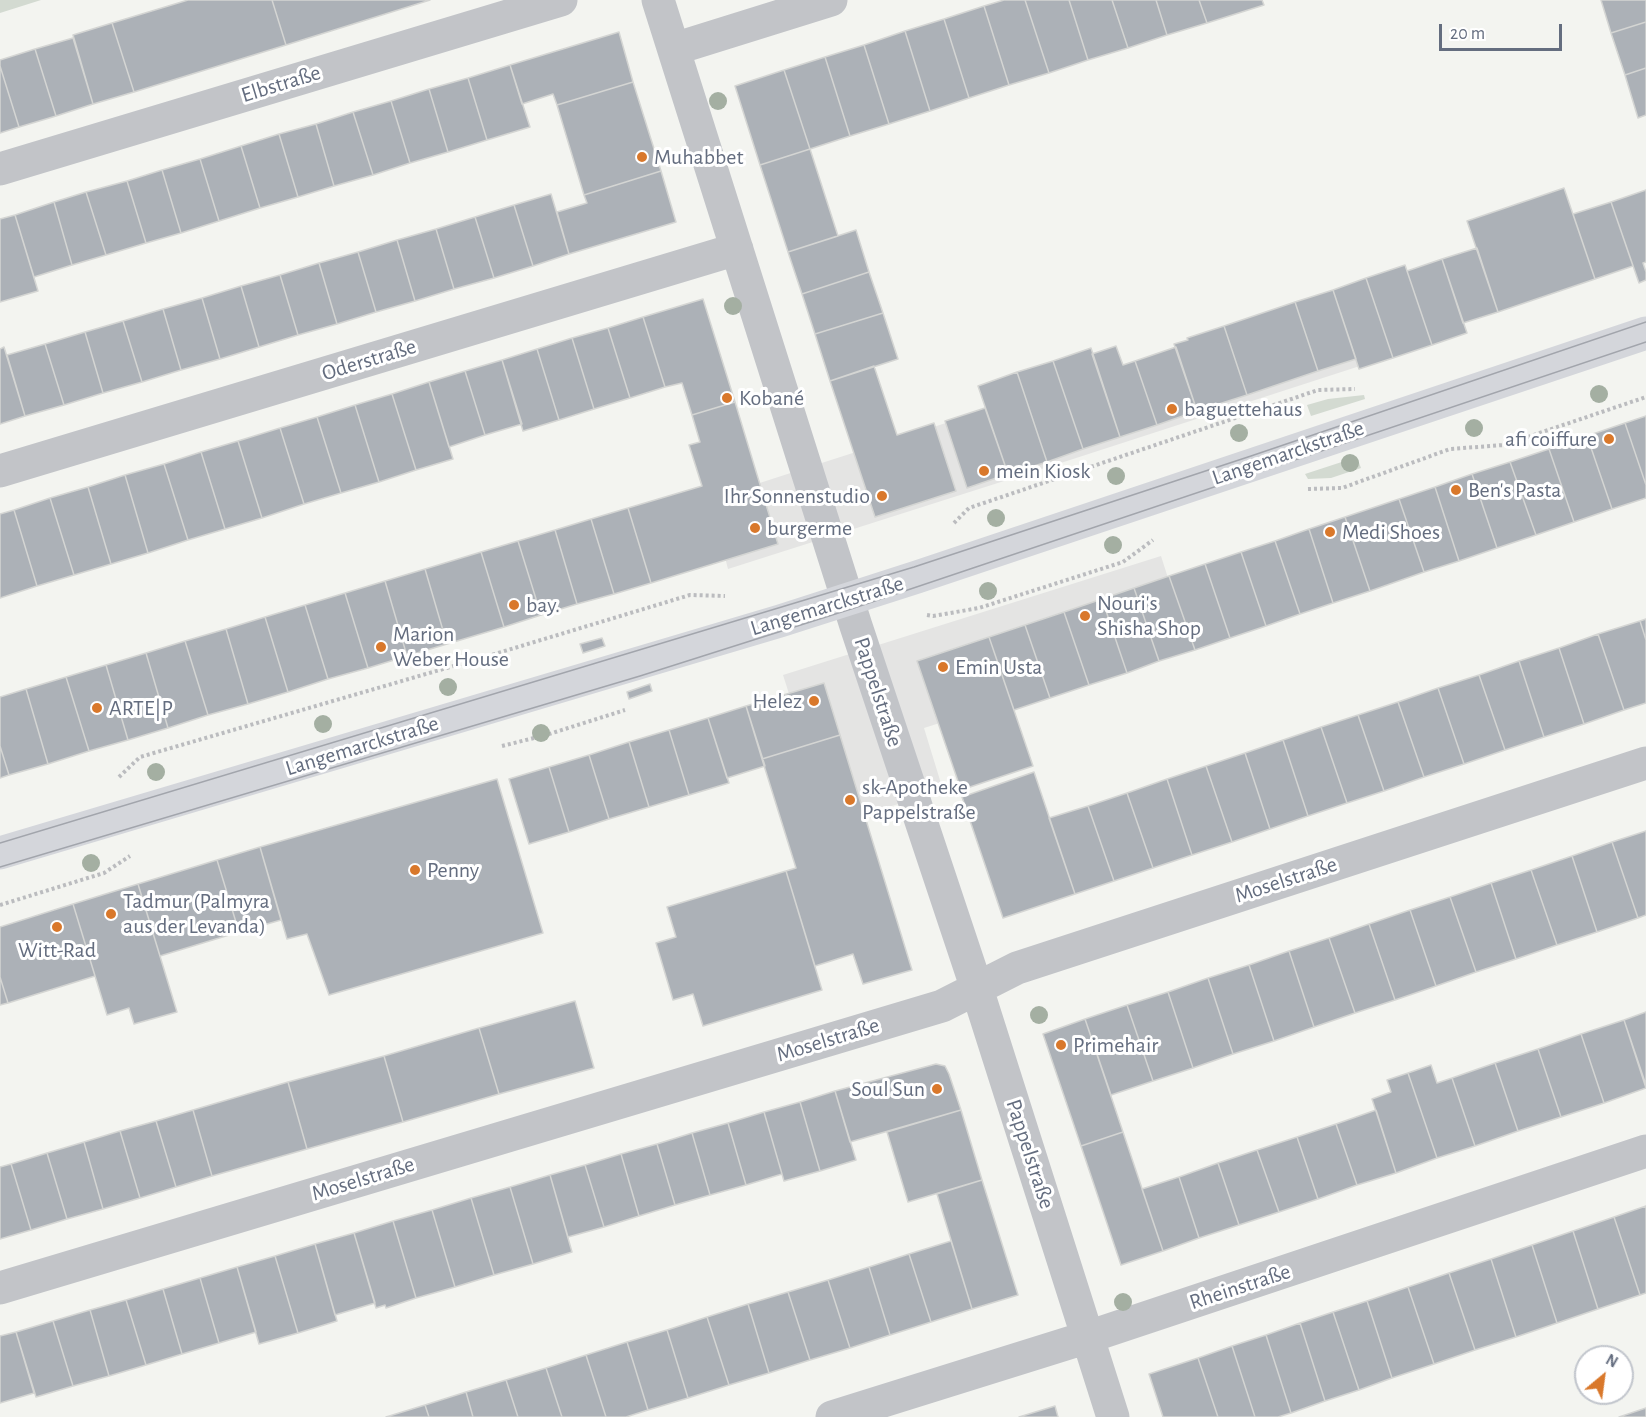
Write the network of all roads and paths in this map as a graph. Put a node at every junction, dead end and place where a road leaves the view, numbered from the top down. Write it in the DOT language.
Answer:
graph roads {
  1 [pos="561,0"];
  2 [pos="658,0"];
  3 [pos="831,0"];
  4 [pos="674,49"];
  5 [pos="0,169"];
  6 [pos="737,249"];
  7 [pos="1646,333"];
  8 [pos="1360,388"];
  9 [pos="1646,397"];
  10 [pos="0,471"];
  11 [pos="1302,489"];
  12 [pos="946,530"];
  13 [pos="1157,537"];
  14 [pos="725,596"];
  15 [pos="848,599"];
  16 [pos="923,614"];
  17 [pos="1646,763"];
  18 [pos="117,778"];
  19 [pos="0,853"];
  20 [pos="977,988"];
  21 [pos="1646,1151"];
  22 [pos="0,1288"];
  23 [pos="1088,1337"];
  24 [pos="832,1417"];
  25 [pos="1113,1417"];
  1 -- 5 [label="street, Elbstraße"];
  2 -- 4 [label="street, Pappelstraße"];
  3 -- 4 [label="street"];
  4 -- 6 [label="street, Pappelstraße"];
  6 -- 10 [label="street, Oderstraße"];
  6 -- 15 [label="street, Pappelstraße"];
  7 -- 15 [label="main road, Langemarckstraße"];
  8 -- 12 [label="path"];
  9 -- 11 [label="path"];
  13 -- 16 [label="path"];
  14 -- 18 [label="path"];
  15 -- 19 [label="main road, Langemarckstraße"];
  15 -- 20 [label="street, Pappelstraße"];
  17 -- 20 [label="street, Moselstraße"];
  20 -- 22 [label="street, Moselstraße"];
  20 -- 23 [label="street, Pappelstraße"];
  21 -- 23 [label="street, Rheinstraße"];
  23 -- 24 [label="street, Rheinstraße"];
  23 -- 25 [label="street, Pappelstraße"];
}
